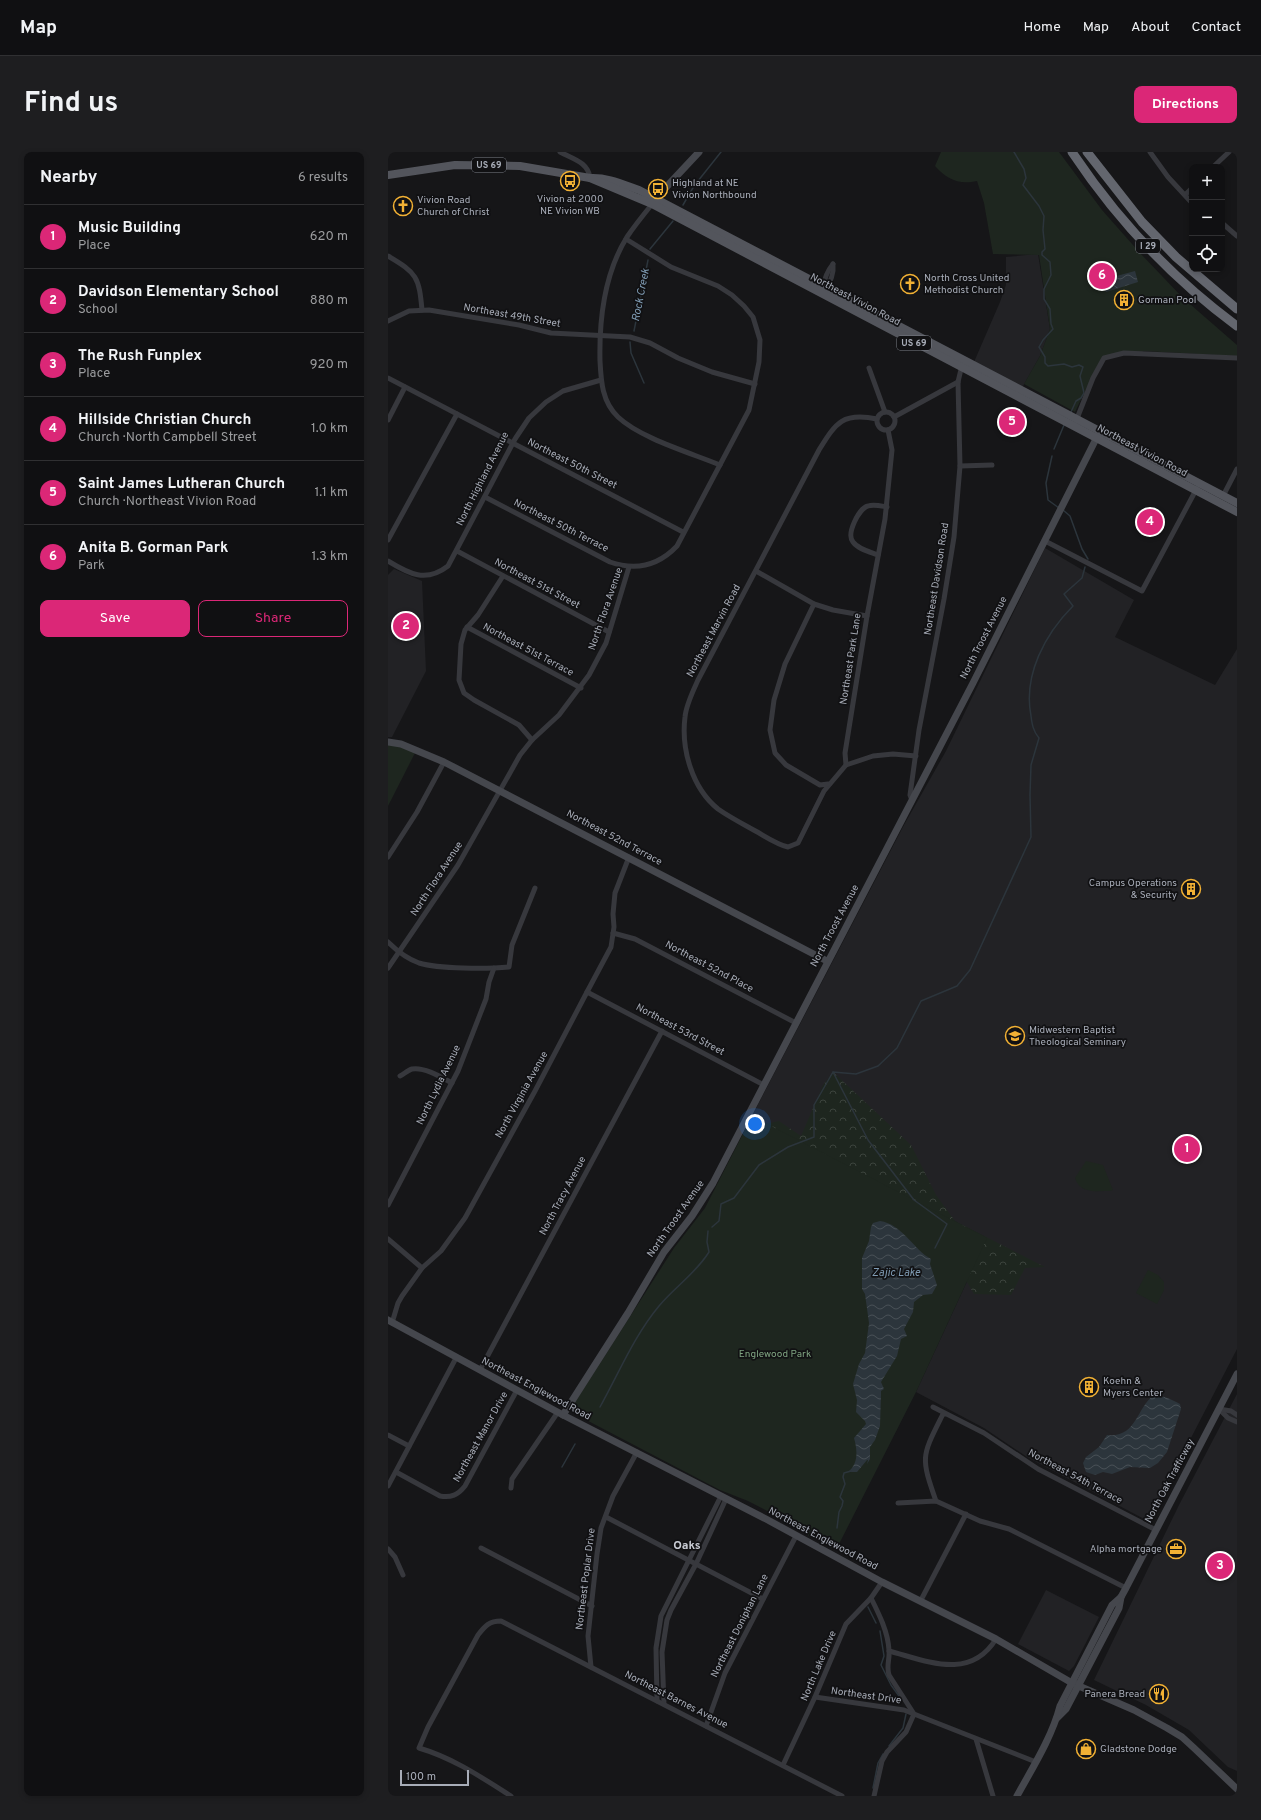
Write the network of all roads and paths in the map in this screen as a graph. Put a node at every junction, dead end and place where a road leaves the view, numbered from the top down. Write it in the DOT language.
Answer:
graph roads {
  1 [pos="560,152"];
  2 [pos="699,152"];
  3 [pos="1072,152"];
  4 [pos="1088,152"];
  5 [pos="1150,152"];
  6 [pos="1229,152"];
  7 [pos="1216,164"];
  8 [pos="388,175"];
  9 [pos="590,178"];
  10 [pos="1189,191"];
  11 [pos="1185,195"];
  12 [pos="1189,200"];
  13 [pos="654,201"];
  14 [pos="1225,226"];
  15 [pos="1237,236"];
  16 [pos="626,239"];
  17 [pos="388,256"];
  18 [pos="823,290"];
  19 [pos="865,308"];
  20 [pos="1237,309"];
  21 [pos="422,310"];
  22 [pos="854,311"];
  23 [pos="388,321"];
  24 [pos="1237,326"];
  25 [pos="599,335"];
  26 [pos="1237,358"];
  27 [pos="963,364"];
  28 [pos="869,368"];
  29 [pos="388,378"];
  30 [pos="601,380"];
  31 [pos="958,382"];
  32 [pos="755,384"];
  33 [pos="406,386"];
  34 [pos="885,412"];
  35 [pos="457,414"];
  36 [pos="894,417"];
  37 [pos="877,419"];
  38 [pos="388,420"];
  39 [pos="1075,423"];
  40 [pos="888,430"];
  41 [pos="1098,434"];
  42 [pos="512,443"];
  43 [pos="720,465"];
  44 [pos="992,465"];
  45 [pos="960,466"];
  46 [pos="1237,469"];
  47 [pos="1197,487"];
  48 [pos="1223,496"];
  49 [pos="485,497"];
  50 [pos="1237,503"];
  51 [pos="887,507"];
  52 [pos="1237,512"];
  53 [pos="683,532"];
  54 [pos="388,540"];
  55 [pos="1045,541"];
  56 [pos="457,552"];
  57 [pos="878,555"];
  58 [pos="388,560"];
  59 [pos="629,567"];
  60 [pos="756,571"];
  61 [pos="503,576"];
  62 [pos="814,604"];
  63 [pos="867,616"];
  64 [pos="467,627"];
  65 [pos="609,632"];
  66 [pos="581,688"];
  67 [pos="532,740"];
  68 [pos="388,742"];
  69 [pos="916,756"];
  70 [pos="444,762"];
  71 [pos="846,765"];
  72 [pos="832,781"];
  73 [pos="501,792"];
  74 [pos="912,800"];
  75 [pos="388,857"];
  76 [pos="628,857"];
  77 [pos="535,888"];
  78 [pos="613,933"];
  79 [pos="388,942"];
  80 [pos="400,952"];
  81 [pos="827,961"];
  82 [pos="388,968"];
  83 [pos="494,968"];
  84 [pos="587,992"];
  85 [pos="796,1023"];
  86 [pos="662,1031"];
  87 [pos="400,1076"];
  88 [pos="452,1083"];
  89 [pos="764,1085"];
  90 [pos="388,1205"];
  91 [pos="388,1239"];
  92 [pos="422,1268"];
  93 [pos="390,1321"];
  94 [pos="456,1358"];
  95 [pos="480,1370"];
  96 [pos="1237,1374"];
  97 [pos="517,1390"];
  98 [pos="933,1407"];
  99 [pos="1219,1409"];
  100 [pos="560,1414"];
  101 [pos="945,1414"];
  102 [pos="1237,1415"];
  103 [pos="1237,1422"];
  104 [pos="388,1434"];
  105 [pos="409,1446"];
  106 [pos="637,1452"];
  107 [pos="396,1472"];
  108 [pos="388,1486"];
  109 [pos="511,1488"];
  110 [pos="724,1497"];
  111 [pos="936,1501"];
  112 [pos="898,1503"];
  113 [pos="966,1514"];
  114 [pos="606,1517"];
  115 [pos="1156,1530"];
  116 [pos="796,1536"];
  117 [pos="481,1548"];
  118 [pos="388,1549"];
  119 [pos="690,1561"];
  120 [pos="696,1564"];
  121 [pos="403,1575"];
  122 [pos="882,1582"];
  123 [pos="1126,1588"];
  124 [pos="871,1598"];
  125 [pos="763,1599"];
  126 [pos="921,1600"];
  127 [pos="592,1606"];
  128 [pos="996,1639"];
  129 [pos="889,1651"];
  130 [pos="591,1667"];
  131 [pos="1075,1684"];
  132 [pos="815,1697"];
  133 [pos="657,1700"];
  134 [pos="664,1704"];
  135 [pos="914,1714"];
  136 [pos="706,1726"];
  137 [pos="976,1739"];
  138 [pos="1036,1762"];
  139 [pos="783,1765"];
  140 [pos="1237,1789"];
  141 [pos="511,1796"];
  142 [pos="842,1796"];
  143 [pos="874,1796"];
  144 [pos="993,1796"];
  145 [pos="1017,1796"];
  1 -- 9 [label="street"];
  2 -- 13 [label="street"];
  3 -- 24 [label="highway, I 29"];
  4 -- 20 [label="highway, I 29"];
  5 -- 11 [label="street"];
  6 -- 7 [label="street"];
  8 -- 9 [label="main road, Northeast Vivion Road / US 69"];
  9 -- 13 [label="main road, Northeast Vivion Road / US 69"];
  10 -- 11 [label="street"];
  11 -- 12 [label="street"];
  13 -- 16 [label="street"];
  13 -- 18 [label="main road, Northeast Vivion Road / US 69"];
  14 -- 15 [label="street"];
  16 -- 25 [label="street"];
  16 -- 32 [label="street, North Flora Avenue"];
  17 -- 21 [label="street"];
  18 -- 19 [label="main road, Northeast Vivion Road / US 69"];
  18 -- 22 [label="main road, Northeast Vivion Road / US 69"];
  19 -- 22 [label="main road"];
  19 -- 27 [label="main road, Northeast Vivion Road / US 69"];
  21 -- 23 [label="street, Northeast 49th Street"];
  21 -- 25 [label="street, Northeast 49th Street"];
  22 -- 27 [label="main road, Northeast Vivion Road / US 69"];
  25 -- 30 [label="street"];
  25 -- 32 [label="street, Northeast 49th Street"];
  26 -- 39 [label="street"];
  27 -- 31 [label="street, Northeast Davidson Road"];
  27 -- 39 [label="main road, Northeast Vivion Road / US 69"];
  28 -- 34 [label="street"];
  29 -- 33 [label="street, Northeast 50th Street"];
  30 -- 42 [label="street, North Highland Avenue"];
  30 -- 43 [label="street"];
  31 -- 36 [label="street"];
  31 -- 45 [label="street, Northeast Davidson Road"];
  32 -- 43 [label="street, North Flora Avenue"];
  33 -- 35 [label="street, Northeast 50th Street"];
  33 -- 38 [label="street"];
  34 -- 36 [label="street"];
  34 -- 37 [label="street"];
  35 -- 42 [label="street, Northeast 50th Street"];
  35 -- 54 [label="street"];
  36 -- 40 [label="street"];
  37 -- 40 [label="street"];
  37 -- 60 [label="street, Northeast Marvin Road"];
  39 -- 41 [label="main road, Northeast Vivion Road / US 69"];
  40 -- 51 [label="street, Northeast Park Lane"];
  41 -- 47 [label="main road, Northeast Vivion Road / US 69"];
  41 -- 55 [label="street, North Troost Avenue"];
  42 -- 49 [label="street, North Highland Avenue"];
  42 -- 53 [label="street, Northeast 50th Street"];
  43 -- 53 [label="street, North Flora Avenue"];
  44 -- 45 [label="street"];
  45 -- 69 [label="street, Northeast Davidson Road"];
  46 -- 48 [label="street"];
  47 -- 48 [label="main road, Northeast Vivion Road / US 69"];
  47 -- 52 [label="main road, Northeast Vivion Road / US 69"];
  47 -- 55 [label="street"];
  48 -- 50 [label="main road, Northeast Vivion Road / US 69"];
  49 -- 56 [label="street, North Highland Avenue"];
  49 -- 59 [label="street, Northeast 50th Terrace"];
  51 -- 57 [label="street, Northeast Park Lane"];
  51 -- 57 [label="street"];
  53 -- 59 [label="street, North Flora Avenue"];
  55 -- 74 [label="street, North Troost Avenue"];
  56 -- 58 [label="street, North Highland Avenue"];
  56 -- 61 [label="street, Northeast 51st Street"];
  57 -- 63 [label="street, Northeast Park Lane"];
  59 -- 65 [label="street, North Flora Avenue"];
  60 -- 62 [label="street"];
  60 -- 72 [label="street, Northeast Marvin Road"];
  61 -- 64 [label="street"];
  61 -- 65 [label="street, Northeast 51st Street"];
  62 -- 63 [label="street"];
  62 -- 72 [label="street"];
  63 -- 71 [label="street, Northeast Park Lane"];
  64 -- 66 [label="street, Northeast 51st Terrace"];
  64 -- 67 [label="street"];
  65 -- 66 [label="street, North Flora Avenue"];
  66 -- 67 [label="street, North Flora Avenue"];
  67 -- 73 [label="street, North Flora Avenue"];
  68 -- 70 [label="street, Northeast 52nd Terrace"];
  69 -- 71 [label="street"];
  69 -- 74 [label="street, Northeast Davidson Road"];
  70 -- 73 [label="street, Northeast 52nd Terrace"];
  70 -- 75 [label="street"];
  71 -- 72 [label="street"];
  73 -- 76 [label="street, Northeast 52nd Terrace"];
  73 -- 80 [label="street, North Flora Avenue"];
  74 -- 81 [label="street, North Troost Avenue"];
  76 -- 78 [label="street, North Virginia Avenue"];
  76 -- 81 [label="street, Northeast 52nd Terrace"];
  77 -- 83 [label="street"];
  78 -- 84 [label="street, North Virginia Avenue"];
  78 -- 85 [label="street, Northeast 52nd Place"];
  79 -- 80 [label="street"];
  80 -- 82 [label="street, North Flora Avenue"];
  80 -- 83 [label="street"];
  81 -- 85 [label="street, North Troost Avenue"];
  83 -- 88 [label="street, North Lydia Avenue"];
  84 -- 86 [label="street, Northeast 53rd Street"];
  84 -- 92 [label="street, North Virginia Avenue"];
  85 -- 89 [label="street, North Troost Avenue"];
  86 -- 89 [label="street, Northeast 53rd Street"];
  86 -- 95 [label="street, North Tracy Avenue"];
  87 -- 88 [label="street"];
  88 -- 90 [label="street, North Lydia Avenue"];
  89 -- 100 [label="street, North Troost Avenue"];
  91 -- 92 [label="street"];
  92 -- 93 [label="street, North Virginia Avenue"];
  93 -- 94 [label="street, Northeast Englewood Road"];
  94 -- 95 [label="street, Northeast Englewood Road"];
  94 -- 105 [label="street"];
  95 -- 97 [label="street, Northeast Englewood Road"];
  96 -- 99 [label="street, North Oak Trafficway"];
  97 -- 100 [label="street, Northeast Englewood Road"];
  97 -- 107 [label="street, Northeast Manor Drive"];
  98 -- 101 [label="street, Northeast 54th Terrace"];
  99 -- 102 [label="street"];
  99 -- 103 [label="street"];
  99 -- 115 [label="street, North Oak Trafficway"];
  100 -- 106 [label="street, Northeast Englewood Road"];
  100 -- 109 [label="street"];
  101 -- 111 [label="street"];
  101 -- 115 [label="street, Northeast 54th Terrace"];
  104 -- 105 [label="street"];
  105 -- 107 [label="street"];
  106 -- 110 [label="street, Northeast Englewood Road"];
  106 -- 114 [label="street, Northeast Poplar Drive"];
  107 -- 108 [label="street"];
  110 -- 116 [label="street, Northeast Englewood Road"];
  110 -- 119 [label="street"];
  110 -- 120 [label="street"];
  111 -- 112 [label="street"];
  111 -- 113 [label="street"];
  113 -- 123 [label="street"];
  113 -- 126 [label="street"];
  114 -- 119 [label="street"];
  114 -- 127 [label="street, Northeast Poplar Drive"];
  115 -- 123 [label="street, North Oak Trafficway"];
  116 -- 122 [label="street, Northeast Englewood Road"];
  116 -- 125 [label="street, Northeast Doniphan Lane"];
  117 -- 127 [label="street"];
  118 -- 121 [label="street"];
  119 -- 120 [label="street"];
  119 -- 133 [label="street"];
  120 -- 125 [label="street"];
  120 -- 134 [label="street"];
  122 -- 124 [label="street, North Lake Drive"];
  122 -- 126 [label="street, Northeast Englewood Road"];
  123 -- 131 [label="street, North Oak Trafficway"];
  124 -- 129 [label="street"];
  124 -- 132 [label="street, North Lake Drive"];
  125 -- 136 [label="street, Northeast Doniphan Lane"];
  126 -- 128 [label="street, Northeast Englewood Road"];
  127 -- 130 [label="street, Northeast Poplar Drive"];
  128 -- 129 [label="street"];
  128 -- 131 [label="street, Northeast Englewood Road"];
  129 -- 135 [label="street"];
  130 -- 133 [label="street, Northeast Barnes Avenue"];
  130 -- 141 [label="street, Northeast Barnes Avenue"];
  131 -- 138 [label="street, North Oak Trafficway"];
  131 -- 140 [label="street, Northeast Englewood Road"];
  132 -- 135 [label="street, Northeast Drive"];
  132 -- 139 [label="street, North Lake Drive"];
  133 -- 134 [label="street, Northeast Barnes Avenue"];
  134 -- 136 [label="street, Northeast Barnes Avenue"];
  135 -- 137 [label="street, Northeast Drive"];
  135 -- 143 [label="street"];
  136 -- 139 [label="street, Northeast Barnes Avenue"];
  137 -- 138 [label="street, Northeast Drive"];
  137 -- 144 [label="street"];
  138 -- 145 [label="street, North Oak Trafficway"];
  139 -- 142 [label="street, Northeast Barnes Avenue"];
}
